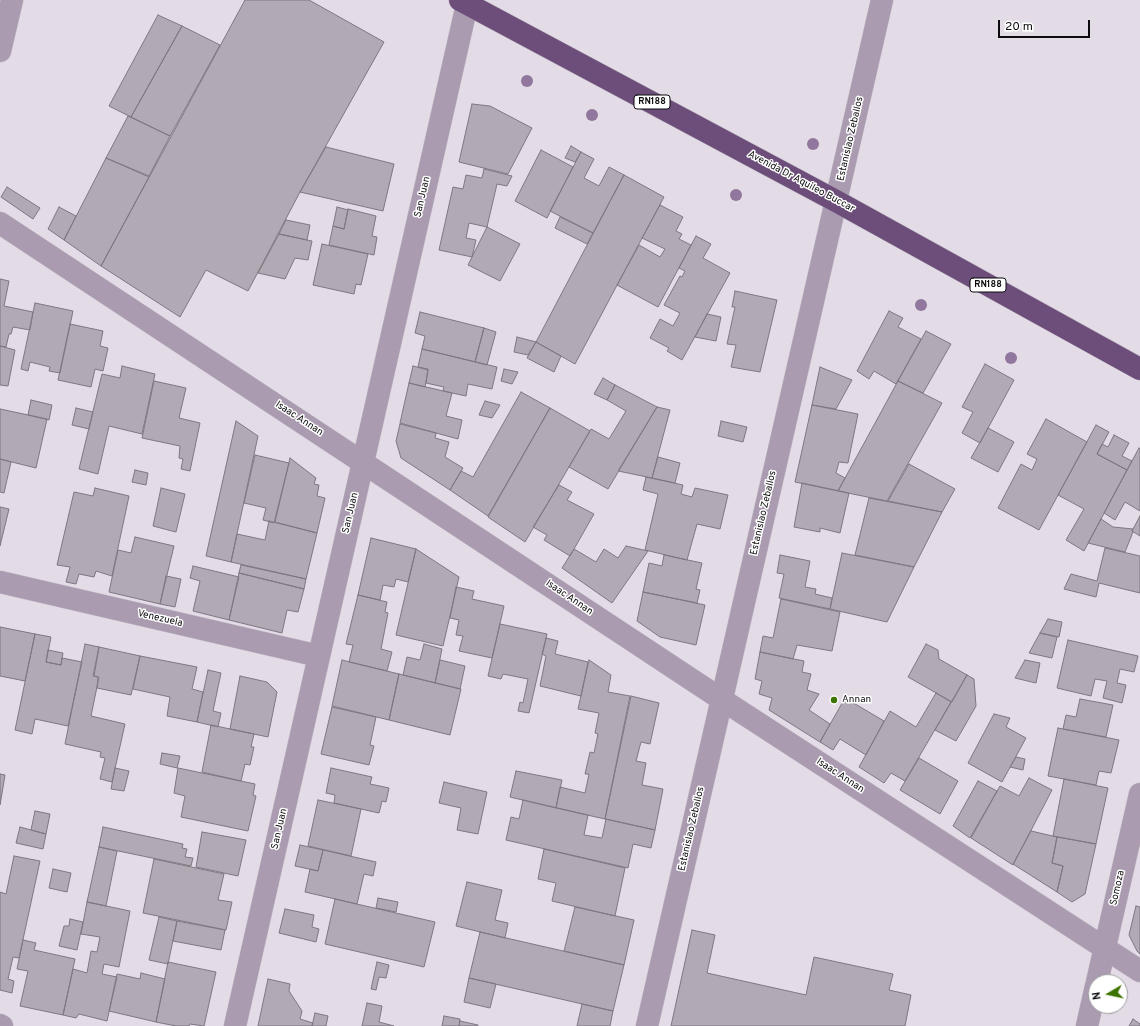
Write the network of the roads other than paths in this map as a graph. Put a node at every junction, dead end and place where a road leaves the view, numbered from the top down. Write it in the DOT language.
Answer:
graph roads {
  1 [pos="12,0"];
  2 [pos="882,0"];
  3 [pos="465,1"];
  4 [pos="0,52"];
  5 [pos="836,201"];
  6 [pos="0,223"];
  7 [pos="1140,369"];
  8 [pos="363,461"];
  9 [pos="0,582"];
  10 [pos="319,656"];
  11 [pos="721,699"];
  12 [pos="1140,794"];
  13 [pos="1104,947"];
  14 [pos="1140,971"];
  15 [pos="1099,974"];
  16 [pos="1090,1014"];
  17 [pos="236,1026"];
  18 [pos="647,1026"];
  19 [pos="1087,1026"];
  1 -- 4 [label="street"];
  2 -- 5 [label="street, Estanislao Zeballos"];
  3 -- 5 [label="highway, Avenida Dr Aquileo Buccar / RN188"];
  3 -- 8 [label="street, San Juan"];
  5 -- 7 [label="highway, Avenida Dr Aquileo Buccar / RN188"];
  5 -- 11 [label="street, Estanislao Zeballos"];
  6 -- 8 [label="street, Isaac Annan"];
  8 -- 10 [label="street, San Juan"];
  8 -- 11 [label="street, Isaac Annan"];
  9 -- 10 [label="street, Venezuela"];
  10 -- 17 [label="street, San Juan"];
  11 -- 13 [label="street, Isaac Annan"];
  11 -- 18 [label="street, Estanislao Zeballos"];
  12 -- 13 [label="street, Somoza"];
  13 -- 14 [label="street, Isaac Annan"];
  13 -- 15 [label="street, Somoza"];
  16 -- 19 [label="street"];
}
